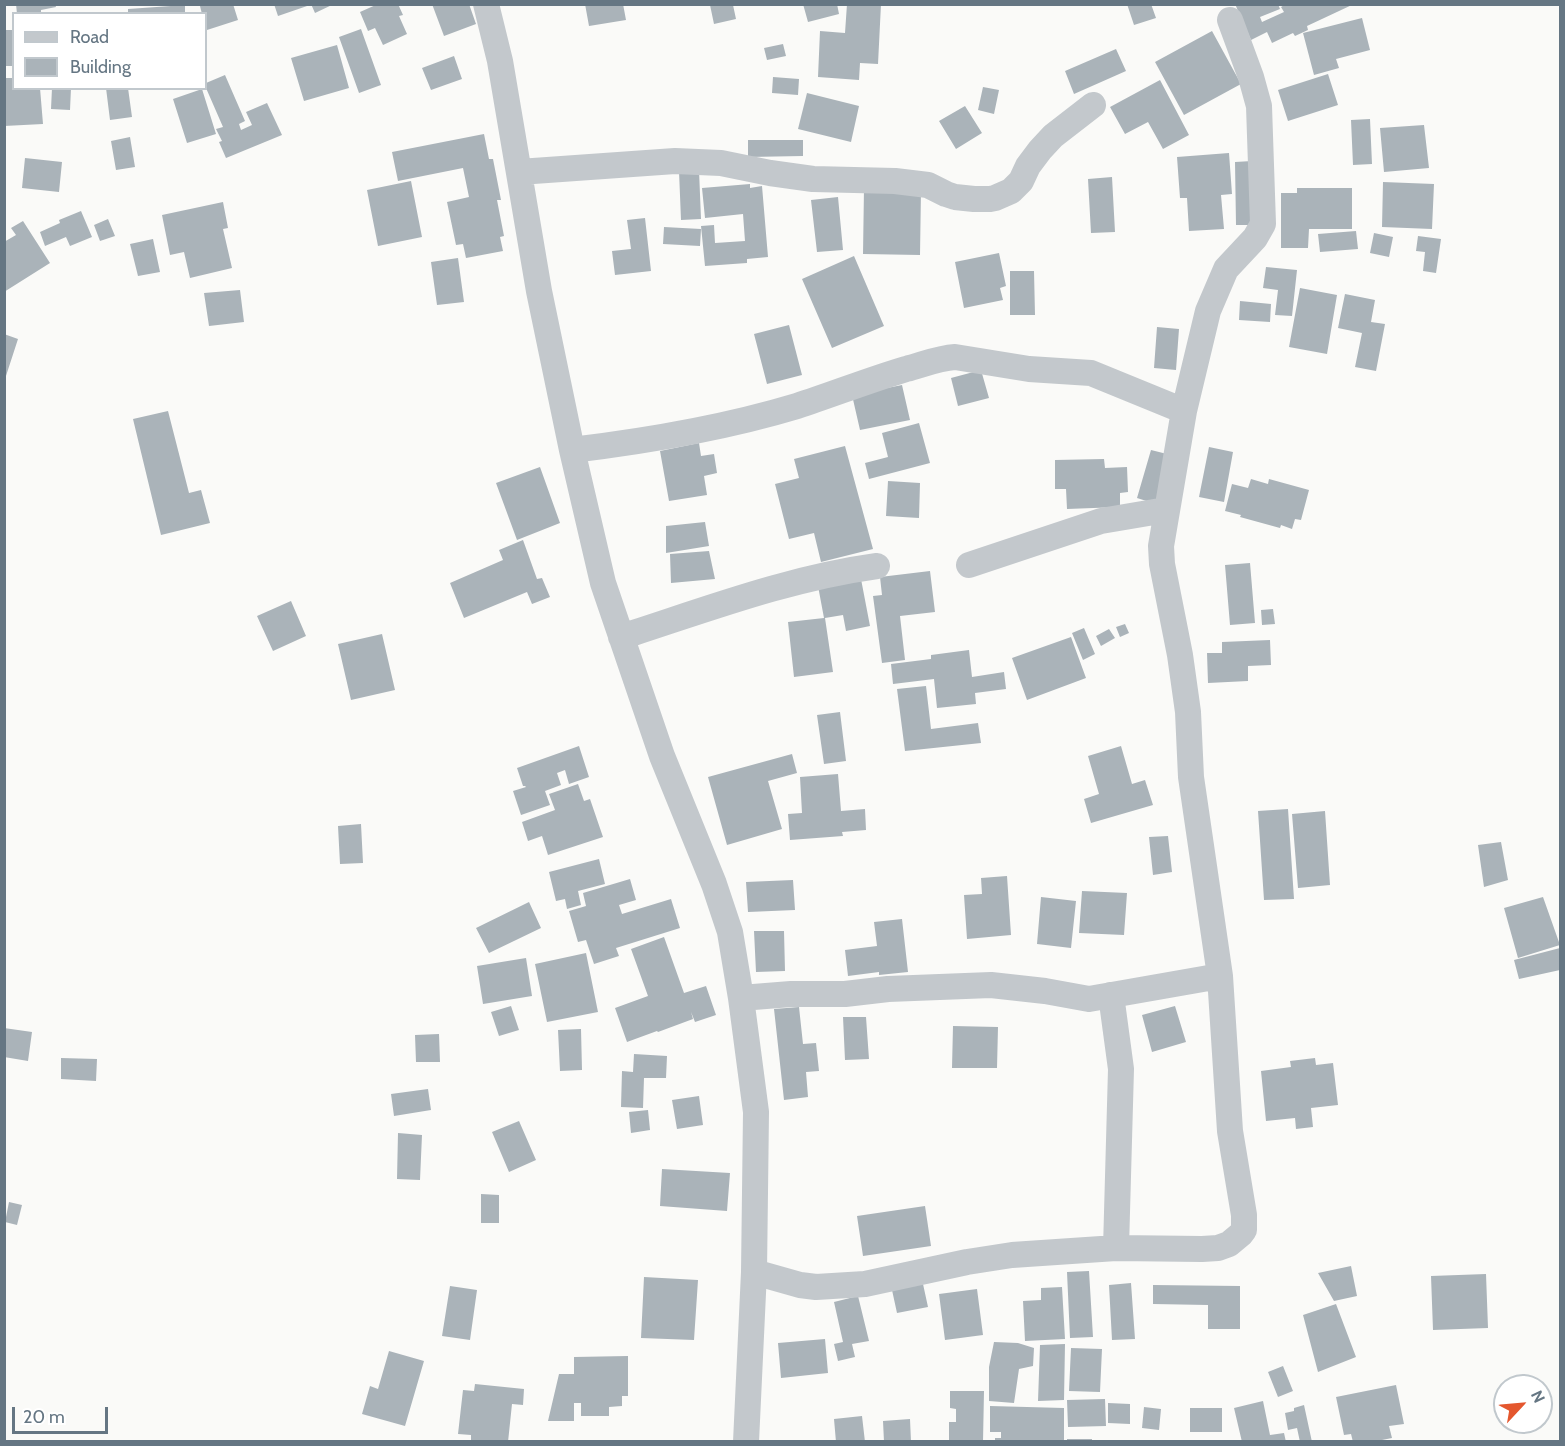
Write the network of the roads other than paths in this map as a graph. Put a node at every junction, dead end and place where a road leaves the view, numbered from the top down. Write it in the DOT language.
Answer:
graph roads {
  1 [pos="486,4"];
  2 [pos="1230,20"];
  3 [pos="1093,105"];
  4 [pos="519,172"];
  5 [pos="1184,411"];
  6 [pos="572,450"];
  7 [pos="1166,510"];
  8 [pos="969,565"];
  9 [pos="877,566"];
  10 [pos="621,637"];
  11 [pos="1220,976"];
  12 [pos="1111,995"];
  13 [pos="741,998"];
  14 [pos="1116,1248"];
  15 [pos="754,1272"];
  16 [pos="746,1442"];
  1 -- 4 [label="street"];
  2 -- 5 [label="street"];
  3 -- 4 [label="street"];
  4 -- 6 [label="street"];
  5 -- 6 [label="street"];
  5 -- 7 [label="street"];
  6 -- 10 [label="street"];
  7 -- 8 [label="street"];
  7 -- 11 [label="street"];
  9 -- 10 [label="street"];
  10 -- 13 [label="street"];
  11 -- 12 [label="street"];
  11 -- 14 [label="street"];
  12 -- 13 [label="street"];
  12 -- 14 [label="street"];
  13 -- 15 [label="street"];
  14 -- 15 [label="street"];
  15 -- 16 [label="street"];
}
